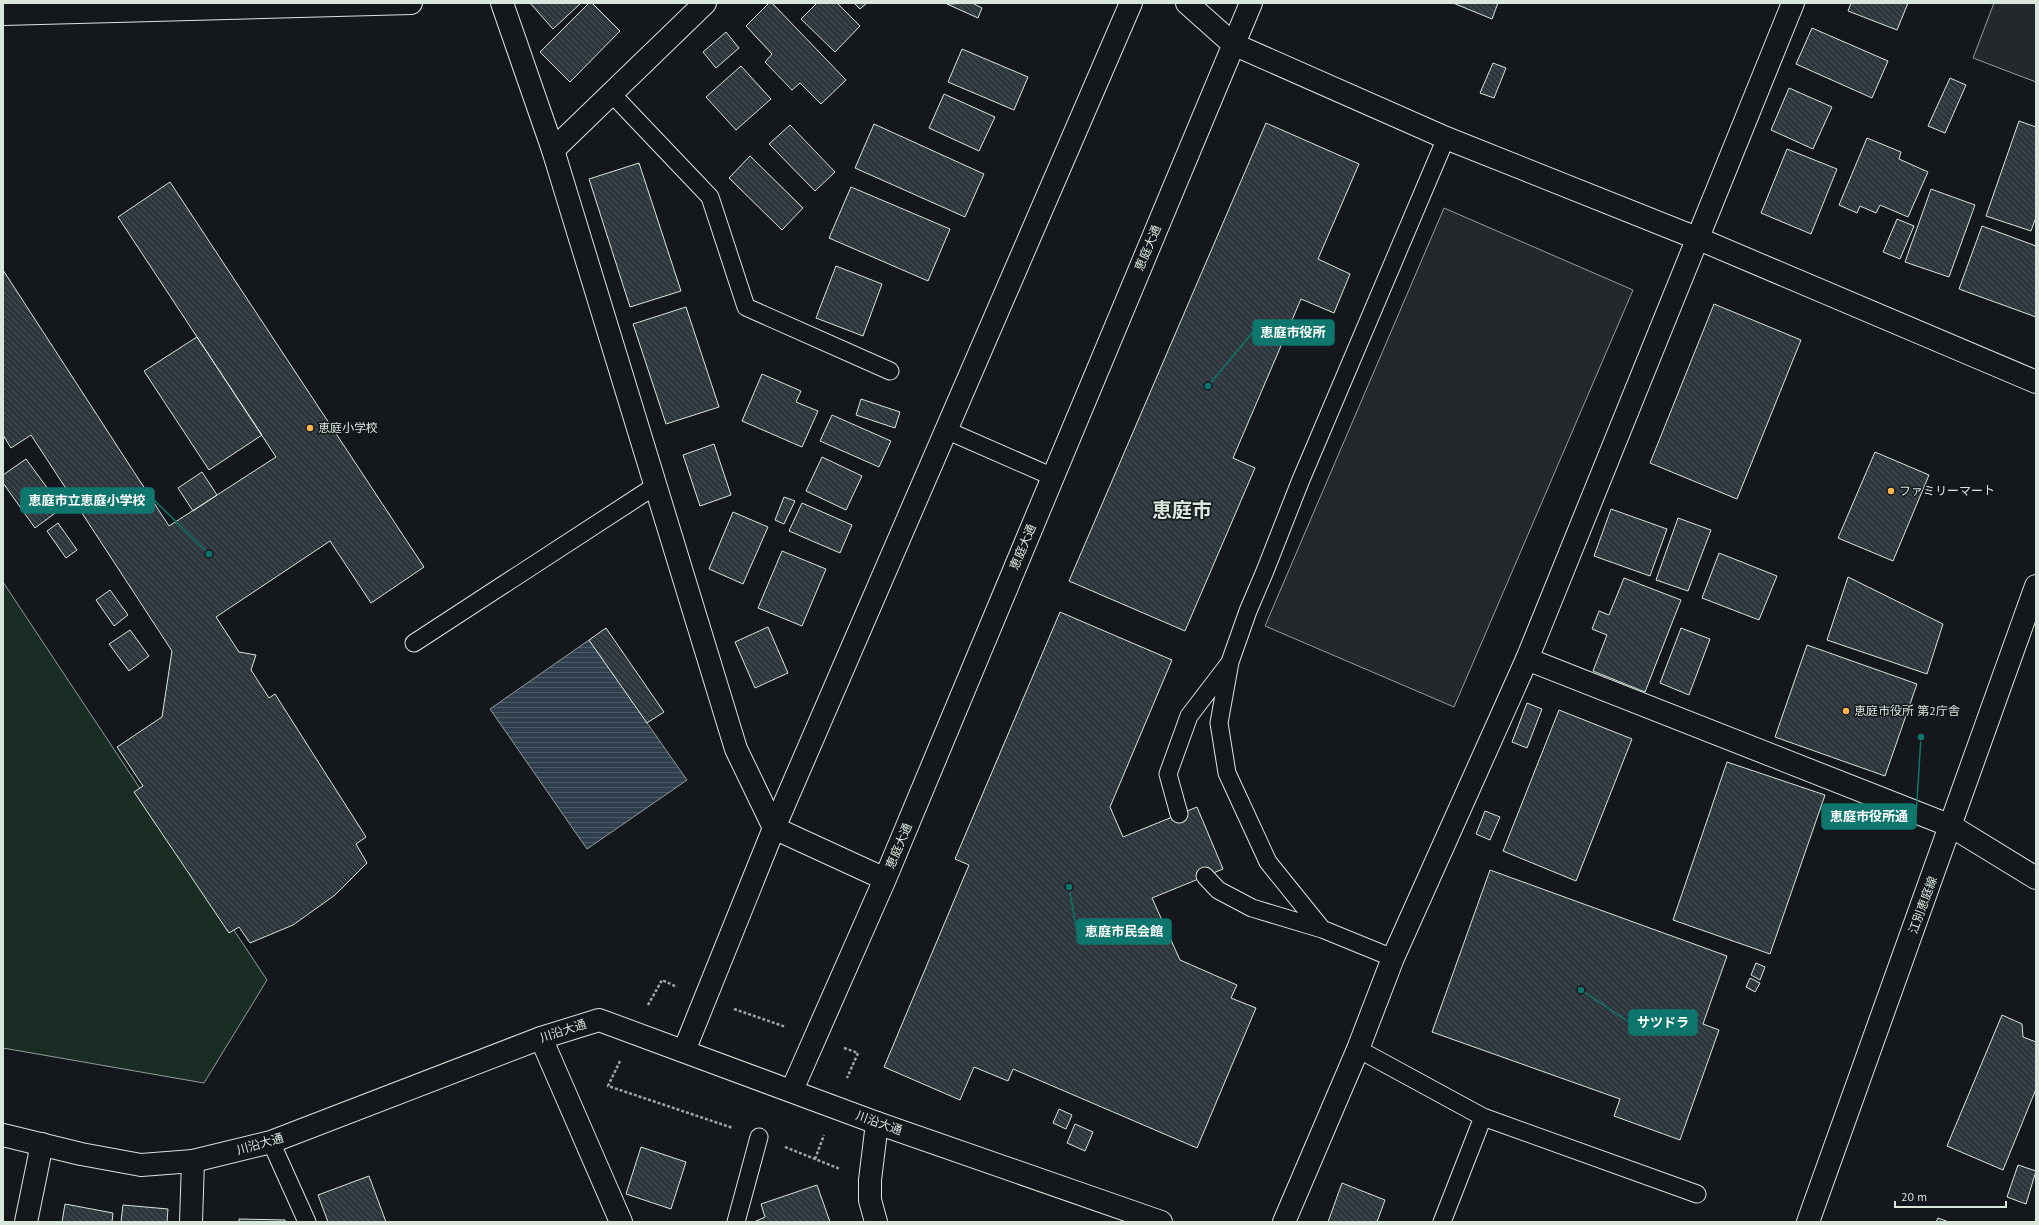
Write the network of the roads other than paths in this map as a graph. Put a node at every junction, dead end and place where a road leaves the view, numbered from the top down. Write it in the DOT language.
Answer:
graph roads {
  1 [pos="411,3"];
  2 [pos="502,3"];
  3 [pos="705,3"];
  4 [pos="1131,3"];
  5 [pos="1187,3"];
  6 [pos="1251,3"];
  7 [pos="1793,3"];
  8 [pos="3,14"];
  9 [pos="1233,44"];
  10 [pos="612,94"];
  11 [pos="1446,138"];
  12 [pos="553,150"];
  13 [pos="1699,239"];
  14 [pos="890,371"];
  15 [pos="2036,382"];
  16 [pos="946,430"];
  17 [pos="1053,477"];
  18 [pos="655,486"];
  19 [pos="2036,586"];
  20 [pos="414,643"];
  21 [pos="1527,659"];
  22 [pos="1230,662"];
  23 [pos="1179,814"];
  24 [pos="1951,826"];
  25 [pos="774,828"];
  26 [pos="1205,876"];
  27 [pos="2036,878"];
  28 [pos="885,879"];
  29 [pos="1322,929"];
  30 [pos="1393,958"];
  31 [pos="541,1038"];
  32 [pos="1358,1049"];
  33 [pos="684,1051"];
  34 [pos="792,1090"];
  35 [pos="1483,1117"];
  36 [pos="878,1123"];
  37 [pos="3,1135"];
  38 [pos="759,1137"];
  39 [pos="271,1142"];
  40 [pos="42,1144"];
  41 [pos="193,1161"];
  42 [pos="1697,1194"];
  43 [pos="26,1222"];
  44 [pos="191,1222"];
  45 [pos="307,1222"];
  46 [pos="621,1222"];
  47 [pos="736,1222"];
  48 [pos="876,1222"];
  49 [pos="1161,1222"];
  50 [pos="1284,1222"];
  51 [pos="1442,1222"];
  52 [pos="1808,1222"];
  1 -- 8 [label="street"];
  2 -- 12 [label="street"];
  3 -- 10 [label="street"];
  4 -- 16 [label="street"];
  5 -- 9 [label="street"];
  6 -- 9 [label="street, 恵庭大通"];
  7 -- 13 [label="street"];
  9 -- 11 [label="street"];
  9 -- 17 [label="street, 恵庭大通"];
  10 -- 12 [label="street"];
  10 -- 14 [label="lane"];
  11 -- 13 [label="street"];
  11 -- 22 [label="lane"];
  12 -- 18 [label="street"];
  13 -- 15 [label="street"];
  13 -- 21 [label="street"];
  16 -- 17 [label="lane"];
  16 -- 25 [label="street"];
  17 -- 28 [label="street, 恵庭大通"];
  18 -- 20 [label="lane"];
  18 -- 25 [label="street"];
  19 -- 24 [label="street, 江別恵庭線"];
  21 -- 24 [label="street"];
  21 -- 30 [label="street"];
  22 -- 23 [label="lane"];
  22 -- 29 [label="lane"];
  24 -- 27 [label="street"];
  24 -- 52 [label="street, 江別恵庭線"];
  25 -- 28 [label="street"];
  25 -- 33 [label="street"];
  26 -- 29 [label="lane"];
  28 -- 34 [label="street, 恵庭大通"];
  29 -- 30 [label="lane"];
  30 -- 32 [label="street"];
  31 -- 33 [label="street, 川沿大通"];
  31 -- 39 [label="street, 川沿大通"];
  31 -- 46 [label="street"];
  32 -- 35 [label="lane"];
  32 -- 50 [label="street"];
  33 -- 34 [label="street, 川沿大通"];
  34 -- 36 [label="street, 川沿大通"];
  35 -- 42 [label="lane"];
  35 -- 51 [label="lane"];
  36 -- 48 [label="street"];
  36 -- 49 [label="street, 川沿大通"];
  37 -- 40 [label="street, 川沿大通"];
  38 -- 47 [label="lane"];
  39 -- 41 [label="street, 川沿大通"];
  39 -- 45 [label="lane"];
  40 -- 41 [label="street, 川沿大通"];
  40 -- 43 [label="street"];
  41 -- 44 [label="street"];
}
